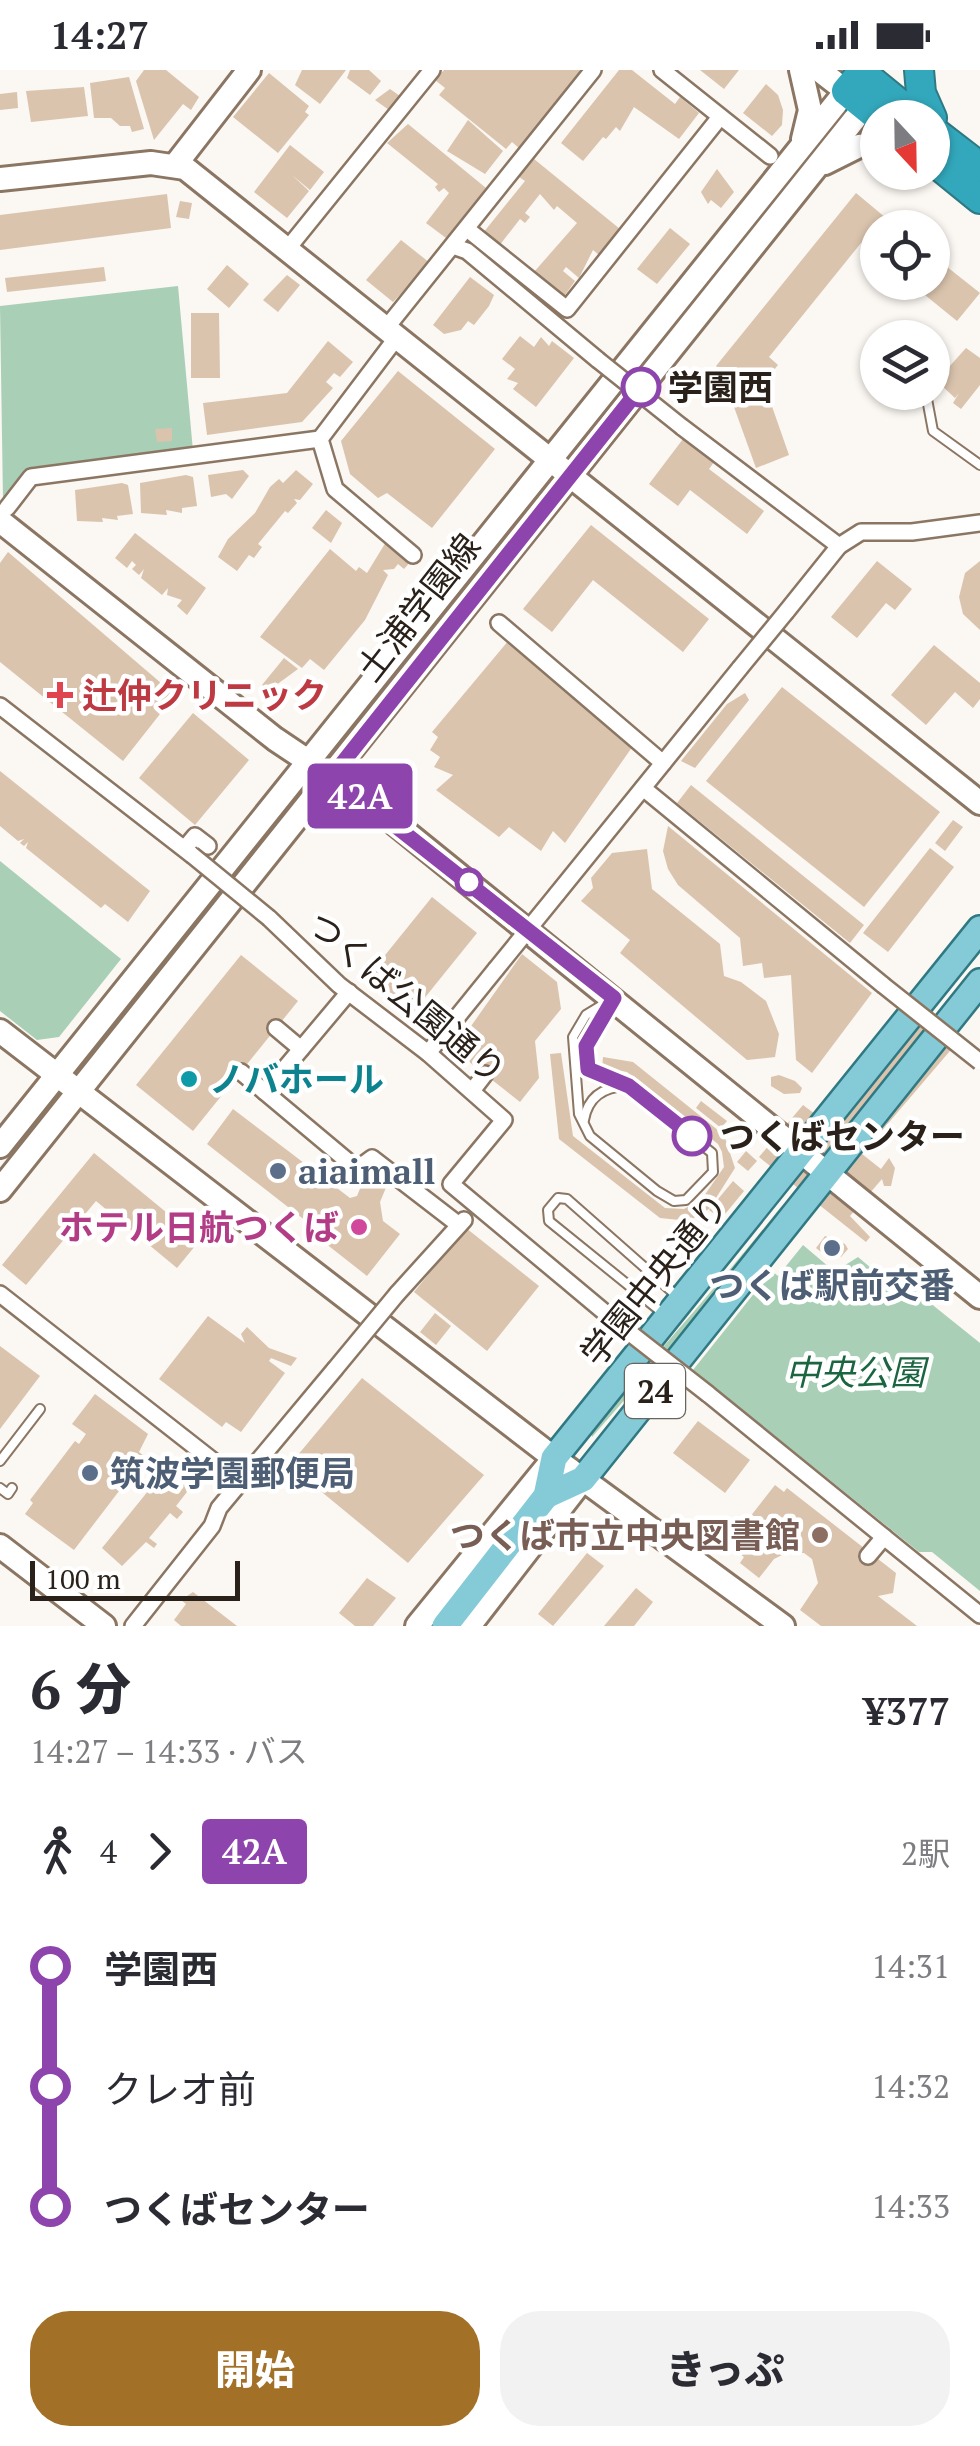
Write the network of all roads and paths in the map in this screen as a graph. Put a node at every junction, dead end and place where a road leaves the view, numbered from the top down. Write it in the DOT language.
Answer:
graph roads {
  1 [pos="250,70"];
  2 [pos="432,70"];
  3 [pos="593,70"];
  4 [pos="662,70"];
  5 [pos="801,70"];
  6 [pos="820,70"];
  7 [pos="919,70"];
  8 [pos="869,86"];
  9 [pos="890,100"];
  10 [pos="924,100"];
  11 [pos="720,117"];
  12 [pos="860,148"];
  13 [pos="770,156"];
  14 [pos="950,157"];
  15 [pos="804,163"];
  16 [pos="176,164"];
  17 [pos="950,166"];
  18 [pos="980,167"];
  19 [pos="0,180"];
  20 [pos="980,199"];
  21 [pos="467,229"];
  22 [pos="453,246"];
  23 [pos="290,247"];
  24 [pos="389,336"];
  25 [pos="929,410"];
  26 [pos="320,440"];
  27 [pos="551,458"];
  28 [pos="980,465"];
  29 [pos="572,474"];
  30 [pos="4,515"];
  31 [pos="980,523"];
  32 [pos="839,546"];
  33 [pos="412,555"];
  34 [pos="498,623"];
  35 [pos="0,706"];
  36 [pos="309,762"];
  37 [pos="663,764"];
  38 [pos="332,776"];
  39 [pos="642,788"];
  40 [pos="980,803"];
  41 [pos="208,846"];
  42 [pos="189,852"];
  43 [pos="980,929"];
  44 [pos="980,982"];
  45 [pos="348,992"];
  46 [pos="614,998"];
  47 [pos="276,1028"];
  48 [pos="0,1032"];
  49 [pos="301,1048"];
  50 [pos="428,1053"];
  51 [pos="980,1062"];
  52 [pos="240,1072"];
  53 [pos="485,1074"];
  54 [pos="56,1076"];
  55 [pos="629,1086"];
  56 [pos="472,1091"];
  57 [pos="265,1092"];
  58 [pos="77,1093"];
  59 [pos="584,1125"];
  60 [pos="0,1146"];
  61 [pos="804,1151"];
  62 [pos="830,1172"];
  63 [pos="0,1190"];
  64 [pos="476,1206"];
  65 [pos="459,1225"];
  66 [pos="640,1265"];
  67 [pos="627,1282"];
  68 [pos="0,1294"];
  69 [pos="980,1297"];
  70 [pos="675,1308"];
  71 [pos="40,1409"];
  72 [pos="554,1458"];
  73 [pos="0,1461"];
  74 [pos="584,1478"];
  75 [pos="240,1482"];
  76 [pos="0,1488"];
  77 [pos="12,1488"];
  78 [pos="546,1496"];
  79 [pos="884,1537"];
  80 [pos="0,1546"];
  81 [pos="868,1556"];
  82 [pos="980,1615"];
  83 [pos="104,1626"];
  84 [pos="133,1626"];
  85 [pos="417,1626"];
  86 [pos="445,1626"];
  87 [pos="469,1626"];
  88 [pos="783,1626"];
  1 -- 16 [label="street"];
  2 -- 23 [label="street"];
  3 -- 21 [label="street"];
  4 -- 11 [label="street"];
  5 -- 15 [label="street"];
  6 -- 8 [label="street"];
  7 -- 10 [label="highway"];
  8 -- 9 [label="highway"];
  8 -- 15 [label="street, 土浦学園線"];
  11 -- 13 [label="street"];
  11 -- 21 [label="street"];
  12 -- 15 [label="street"];
  14 -- 18 [label="highway"];
  15 -- 27 [label="street, 土浦学園線"];
  15 -- 29 [label="street, 土浦学園線"];
  16 -- 19 [label="street"];
  16 -- 23 [label="street"];
  17 -- 20 [label="highway"];
  21 -- 22 [label="street"];
  22 -- 24 [label="street"];
  22 -- 32 [label="street, bridge"];
  23 -- 24 [label="street"];
  24 -- 26 [label="street"];
  24 -- 27 [label="street"];
  25 -- 28 [label="lane"];
  26 -- 30 [label="street"];
  26 -- 33 [label="street"];
  27 -- 29 [label="street"];
  27 -- 36 [label="street, 土浦学園線"];
  29 -- 38 [label="street, 土浦学園線"];
  29 -- 40 [label="street"];
  30 -- 36 [label="street"];
  31 -- 32 [label="street"];
  32 -- 37 [label="street, bridge"];
  34 -- 37 [label="street"];
  35 -- 42 [label="street, つくば公園通り"];
  36 -- 38 [label="street"];
  36 -- 54 [label="street, 土浦学園線"];
  37 -- 39 [label="street"];
  38 -- 46 [label="street"];
  38 -- 58 [label="street, 土浦学園線"];
  39 -- 50 [label="street, bridge"];
  39 -- 51 [label="street, bridge"];
  41 -- 42 [label="street"];
  42 -- 45 [label="street, つくば公園通り, bridge"];
  43 -- 61 [label="main road, 学園中央通り / 24"];
  44 -- 62 [label="main road, 学園中央通り / 24"];
  45 -- 49 [label="street"];
  45 -- 50 [label="street, つくば公園通り"];
  46 -- 55 [label="lane"];
  46 -- 59 [label="lane"];
  46 -- 61 [label="street"];
  47 -- 49 [label="street"];
  48 -- 54 [label="street"];
  49 -- 57 [label="street"];
  50 -- 56 [label="street, つくば公園通り"];
  52 -- 57 [label="street"];
  53 -- 56 [label="street"];
  54 -- 58 [label="street"];
  54 -- 60 [label="street, 土浦学園線"];
  55 -- 59 [label="lane"];
  55 -- 59 [label="lane"];
  56 -- 64 [label="street, つくば公園通り"];
  57 -- 65 [label="street"];
  58 -- 63 [label="street, 土浦学園線"];
  58 -- 72 [label="street"];
  61 -- 62 [label="street"];
  61 -- 70 [label="main road, 学園中央通り / 24"];
  62 -- 69 [label="street"];
  62 -- 74 [label="main road, 学園中央通り / 24"];
  64 -- 65 [label="street"];
  64 -- 79 [label="street, つくば公園通り, bridge"];
  65 -- 75 [label="street, bridge"];
  66 -- 67 [label="lane"];
  66 -- 67 [label="lane"];
  66 -- 70 [label="lane"];
  67 -- 70 [label="lane"];
  68 -- 75 [label="street"];
  70 -- 72 [label="main road, 学園中央通り / 24"];
  71 -- 73 [label="lane"];
  72 -- 74 [label="street"];
  72 -- 78 [label="main road, 24"];
  72 -- 85 [label="street, 学園中央通り"];
  74 -- 78 [label="main road, 24"];
  74 -- 87 [label="street, 学園中央通り"];
  74 -- 88 [label="street"];
  75 -- 84 [label="street"];
  76 -- 77 [label="lane"];
  78 -- 86 [label="main road, 24"];
  79 -- 81 [label="street"];
  79 -- 82 [label="street, つくば公園通り"];
  80 -- 83 [label="street"];
}
